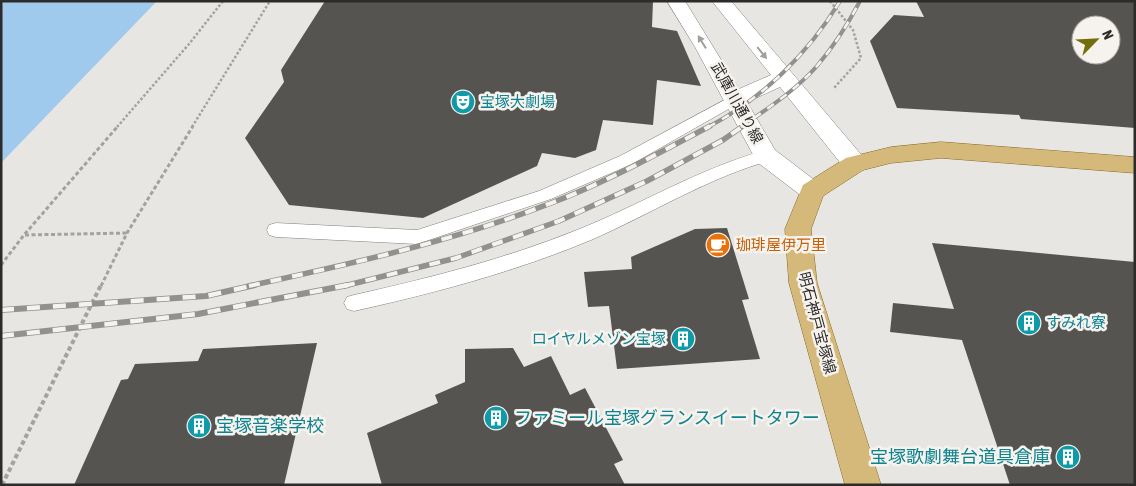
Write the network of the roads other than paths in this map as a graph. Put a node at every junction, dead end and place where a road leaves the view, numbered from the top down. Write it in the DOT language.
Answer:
graph roads {
  1 [pos="676,1"];
  2 [pos="721,1"];
  3 [pos="782,78"];
  4 [pos="734,100"];
  5 [pos="766,156"];
  6 [pos="855,164"];
  7 [pos="1135,165"];
  8 [pos="812,191"];
  9 [pos="276,230"];
  10 [pos="354,303"];
  11 [pos="864,485"];
  4 -- 1 [label="street, 武庫川通り線, one-way"];
  2 -- 3 [label="street, one-way"];
  3 -- 4 [label="street"];
  3 -- 6 [label="street"];
  4 -- 5 [label="street, 武庫川通り線"];
  4 -- 9 [label="lane"];
  5 -- 8 [label="street, 武庫川通り線"];
  5 -- 10 [label="lane"];
  6 -- 7 [label="main road"];
  6 -- 8 [label="main road"];
  8 -- 11 [label="main road, 明石神戸宝塚線"];
}
